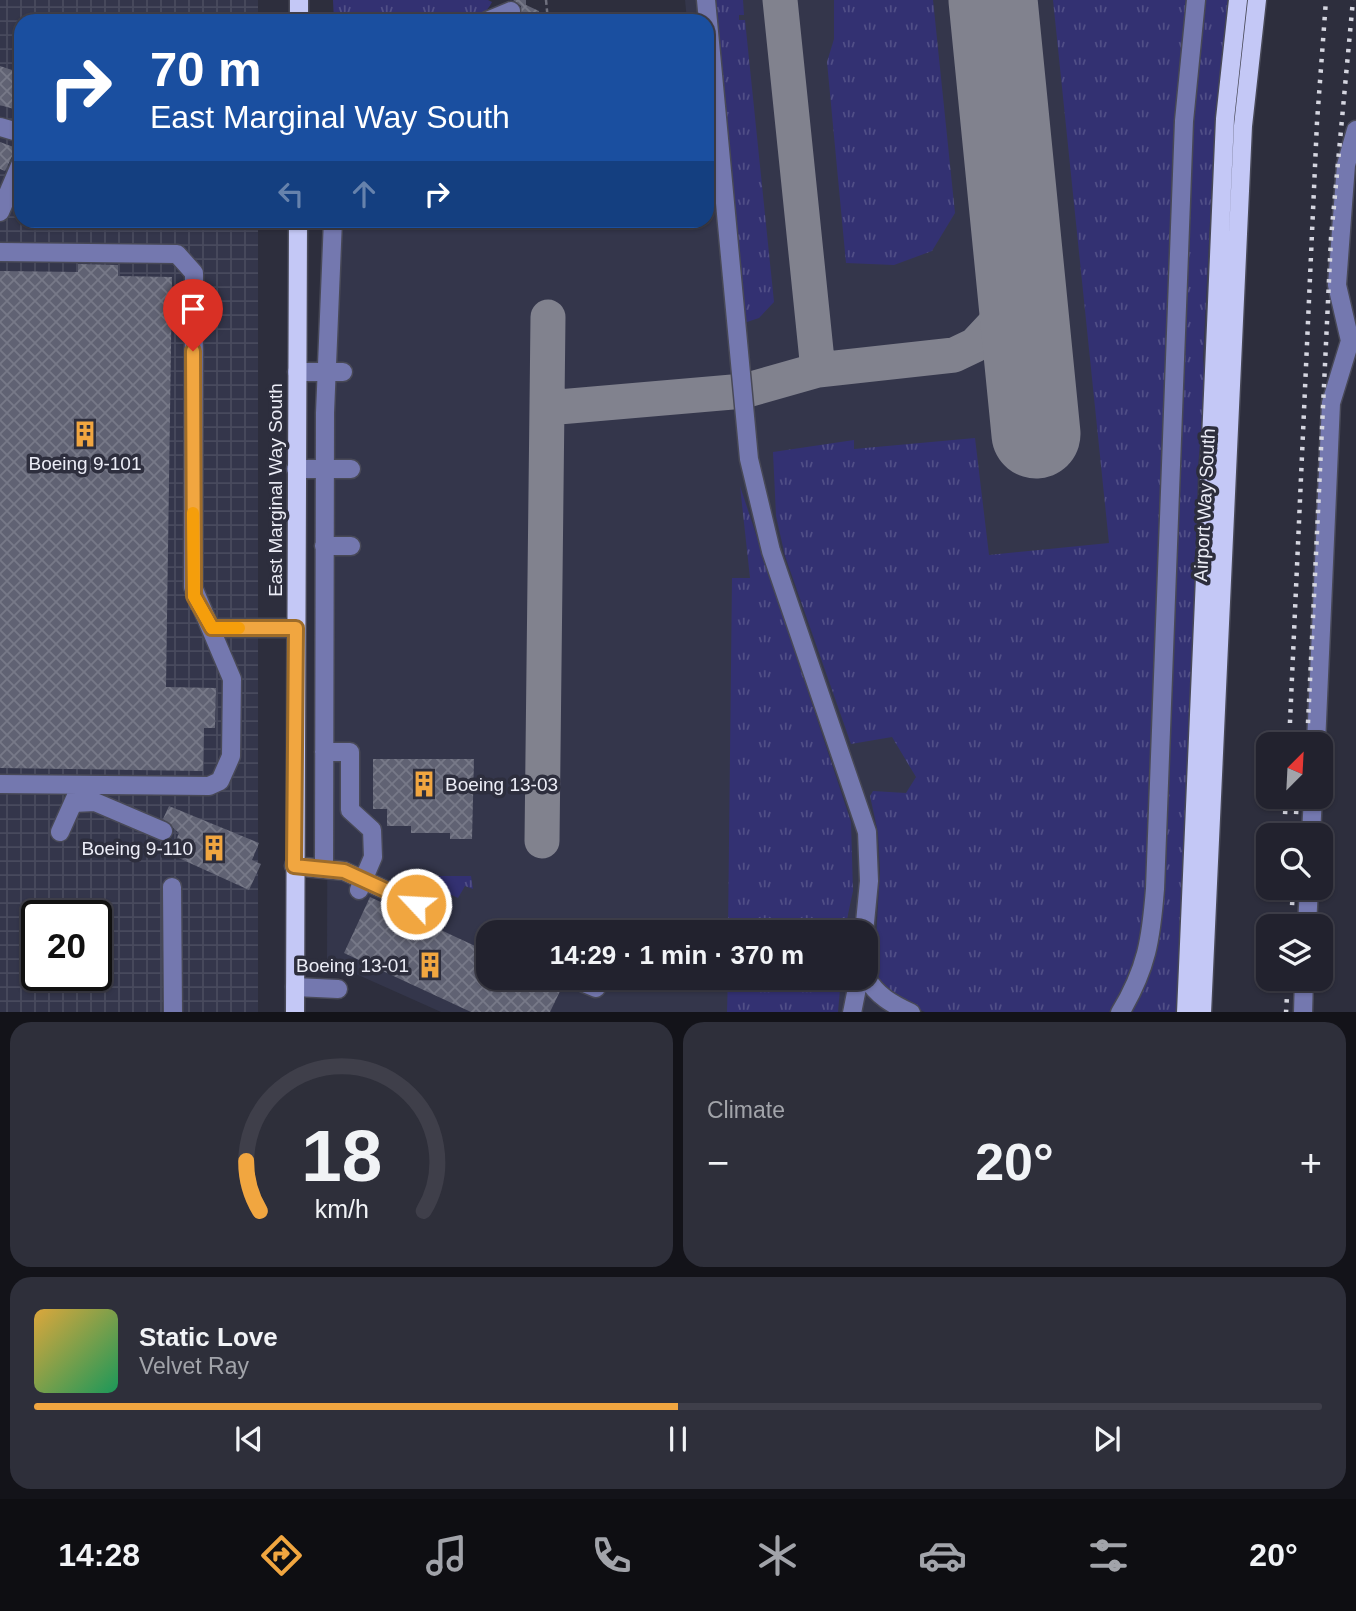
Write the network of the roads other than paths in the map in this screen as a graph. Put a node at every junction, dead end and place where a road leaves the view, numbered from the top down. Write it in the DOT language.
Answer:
graph roads {
  1 [pos="1196,0"];
  2 [pos="1238,0"];
  3 [pos="1257,0"];
  4 [pos="511,11"];
  5 [pos="504,14"];
  6 [pos="714,115"];
  7 [pos="1356,130"];
  8 [pos="14,179"];
  9 [pos="0,212"];
  10 [pos="298,228"];
  11 [pos="333,228"];
  12 [pos="0,252"];
  13 [pos="297,372"];
  14 [pos="335,372"];
  15 [pos="296,468"];
  16 [pos="325,469"];
  17 [pos="351,469"];
  18 [pos="324,546"];
  19 [pos="351,547"];
  20 [pos="212,628"];
  21 [pos="296,628"];
  22 [pos="1317,732"];
  23 [pos="324,752"];
  24 [pos="0,784"];
  25 [pos="82,784"];
  26 [pos="73,803"];
  27 [pos="163,831"];
  28 [pos="60,832"];
  29 [pos="294,866"];
  30 [pos="324,867"];
  31 [pos="361,885"];
  32 [pos="172,887"];
  33 [pos="416,904"];
  34 [pos="865,920"];
  35 [pos="295,987"];
  36 [pos="338,989"];
  37 [pos="857,990"];
  38 [pos="877,990"];
  39 [pos="1304,991"];
  40 [pos="173,1012"];
  41 [pos="295,1012"];
  42 [pos="852,1012"];
  43 [pos="909,1012"];
  44 [pos="1121,1012"];
  45 [pos="1186,1012"];
  46 [pos="1202,1012"];
  47 [pos="1303,1012"];
  1 -- 44 [label="street"];
  2 -- 45 [label="main road, Airport Way South"];
  3 -- 46 [label="main road, Airport Way South"];
  4 -- 5 [label="street"];
  6 -- 34 [label="street"];
  7 -- 22 [label="street"];
  8 -- 9 [label="street"];
  10 -- 13 [label="main road, East Marginal Way South"];
  11 -- 14 [label="street"];
  12 -- 20 [label="street"];
  13 -- 14 [label="street"];
  13 -- 15 [label="main road, East Marginal Way South"];
  14 -- 16 [label="street"];
  15 -- 16 [label="street"];
  15 -- 21 [label="main road, East Marginal Way South"];
  16 -- 17 [label="street"];
  16 -- 18 [label="street"];
  18 -- 19 [label="street"];
  18 -- 23 [label="street"];
  20 -- 21 [label="street"];
  20 -- 25 [label="street"];
  21 -- 29 [label="main road, East Marginal Way South"];
  23 -- 30 [label="street"];
  23 -- 31 [label="street"];
  24 -- 25 [label="street"];
  25 -- 26 [label="street"];
  26 -- 27 [label="street"];
  26 -- 28 [label="street"];
  29 -- 30 [label="street"];
  29 -- 35 [label="main road, East Marginal Way South"];
  30 -- 31 [label="street"];
  31 -- 33 [label="street"];
  32 -- 40 [label="street"];
  35 -- 36 [label="street"];
  35 -- 41 [label="main road, East Marginal Way South"];
  37 -- 42 [label="street"];
  38 -- 43 [label="street"];
  39 -- 47 [label="street"];
}
